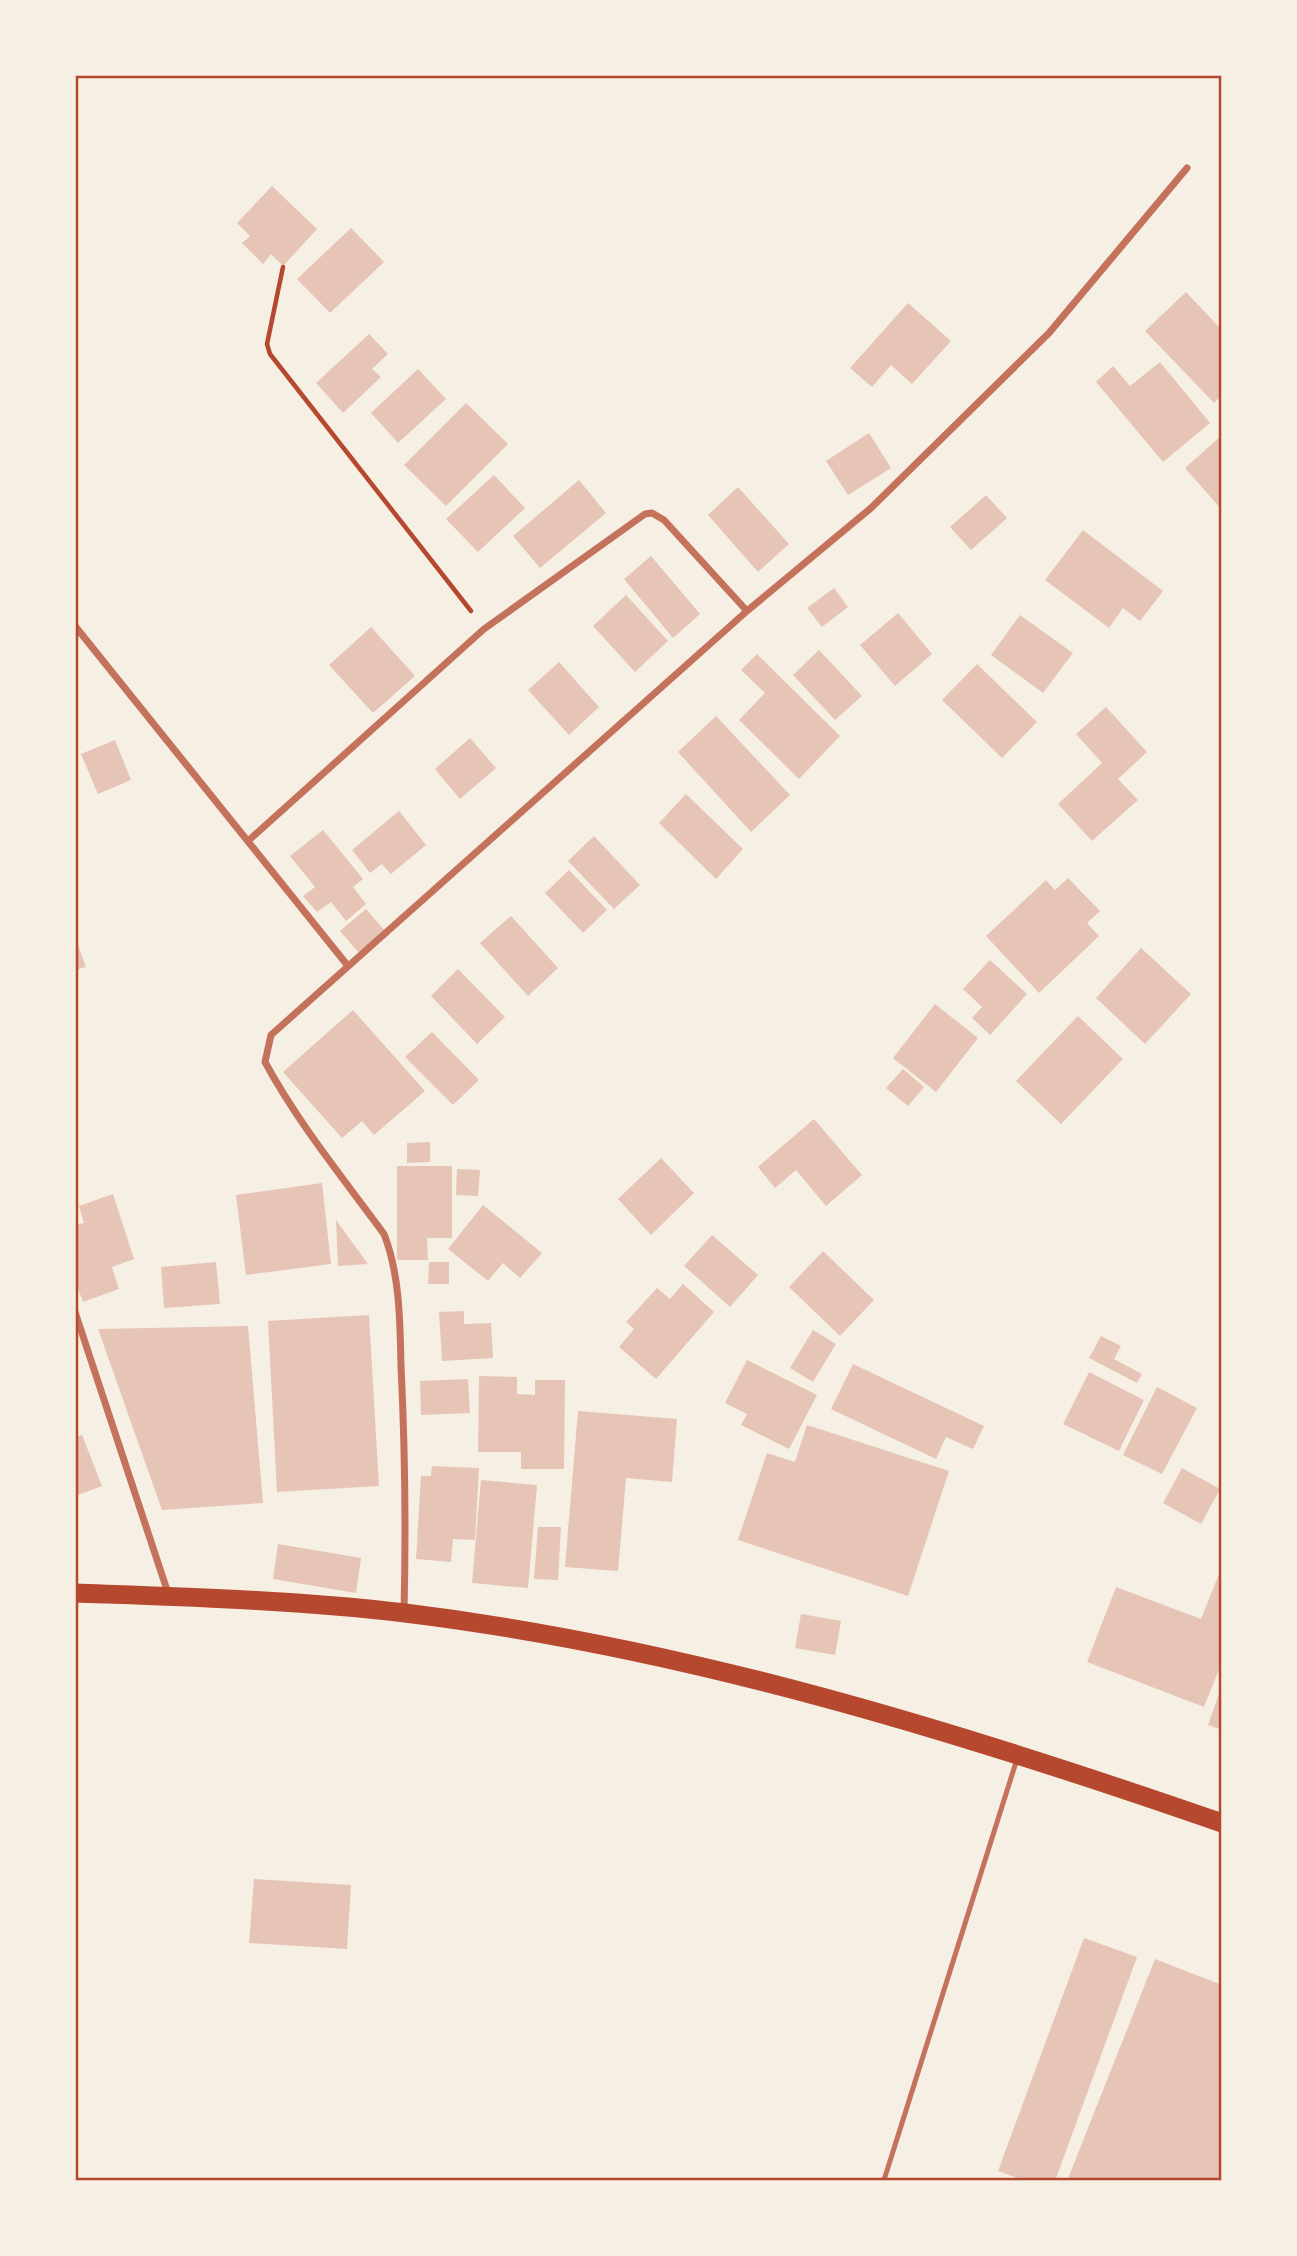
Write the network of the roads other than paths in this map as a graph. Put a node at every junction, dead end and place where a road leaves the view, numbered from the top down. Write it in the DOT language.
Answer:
graph roads {
  1 [pos="1187,168"];
  2 [pos="747,611"];
  3 [pos="75,626"];
  4 [pos="248,841"];
  5 [pos="348,966"];
  6 [pos="75,1312"];
  7 [pos="75,1593"];
  8 [pos="170,1596"];
  9 [pos="404,1613"];
  10 [pos="1018,1756"];
  11 [pos="1222,1823"];
  12 [pos="884,2179"];
  1 -- 2 [label="street"];
  2 -- 4 [label="street"];
  2 -- 5 [label="street"];
  3 -- 4 [label="street"];
  4 -- 5 [label="street"];
  5 -- 9 [label="street"];
  6 -- 8 [label="street"];
  7 -- 8 [label="highway"];
  8 -- 9 [label="highway"];
  9 -- 10 [label="highway"];
  10 -- 11 [label="highway"];
  10 -- 12 [label="lane"];
}
